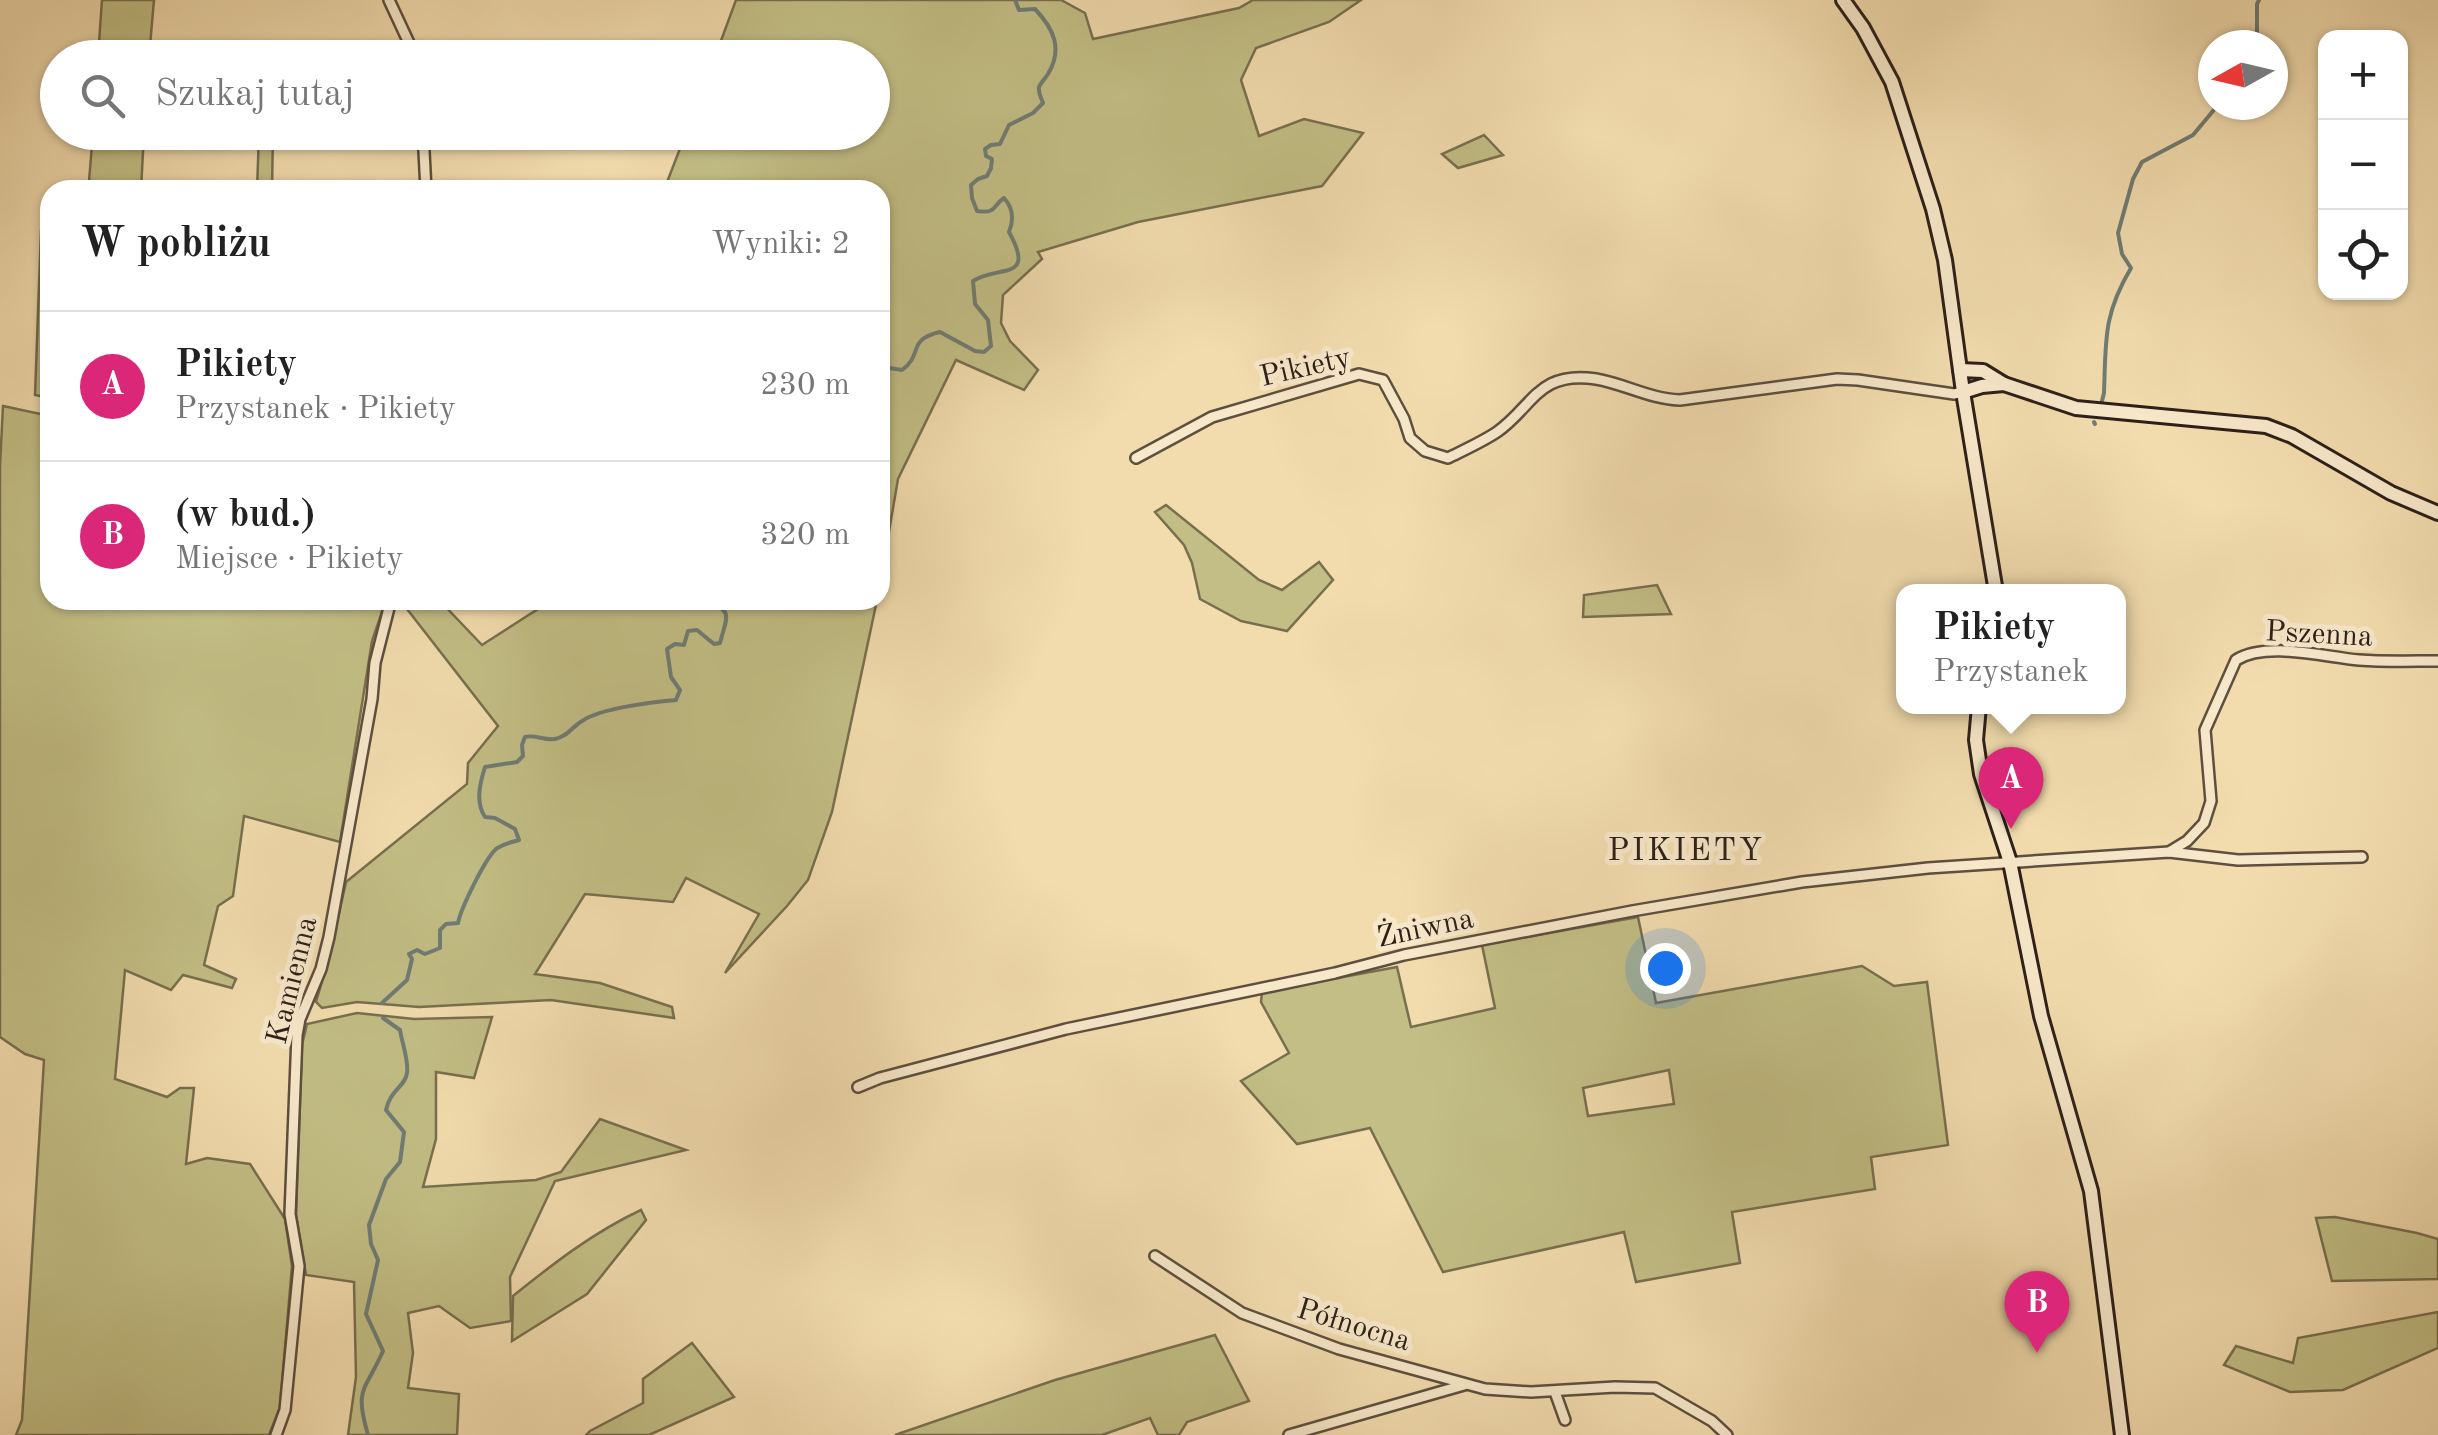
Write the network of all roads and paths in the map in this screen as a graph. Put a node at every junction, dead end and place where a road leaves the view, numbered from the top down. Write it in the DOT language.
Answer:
graph roads {
  1 [pos="389,0"];
  2 [pos="1843,0"];
  3 [pos="408,40"];
  4 [pos="424,150"];
  5 [pos="425,180"];
  6 [pos="1960,370"];
  7 [pos="2004,384"];
  8 [pos="1963,392"];
  9 [pos="1136,458"];
  10 [pos="2438,513"];
  11 [pos="1995,584"];
  12 [pos="388,610"];
  13 [pos="2438,661"];
  14 [pos="1978,714"];
  15 [pos="2169,852"];
  16 [pos="2362,857"];
  17 [pos="2010,862"];
  18 [pos="858,1086"];
  19 [pos="1155,1256"];
  20 [pos="1467,1384"];
  21 [pos="1555,1392"];
  22 [pos="1566,1420"];
  23 [pos="276,1435"];
  24 [pos="1289,1435"];
  25 [pos="1727,1435"];
  26 [pos="2122,1435"];
  1 -- 3 [label="street"];
  2 -- 6 [label="street"];
  4 -- 5 [label="street"];
  6 -- 7 [label="street"];
  6 -- 8 [label="street"];
  7 -- 8 [label="street"];
  7 -- 10 [label="street"];
  8 -- 9 [label="street, Pikiety"];
  8 -- 11 [label="street"];
  12 -- 23 [label="street, Kamienna"];
  13 -- 15 [label="street, Pszenna"];
  14 -- 17 [label="street"];
  15 -- 16 [label="street"];
  15 -- 17 [label="street"];
  17 -- 18 [label="street, Żniwna"];
  17 -- 26 [label="street"];
  19 -- 20 [label="street, Północna"];
  20 -- 21 [label="street, Północna"];
  20 -- 24 [label="street"];
  21 -- 22 [label="street"];
  21 -- 25 [label="street, Północna"];
}
